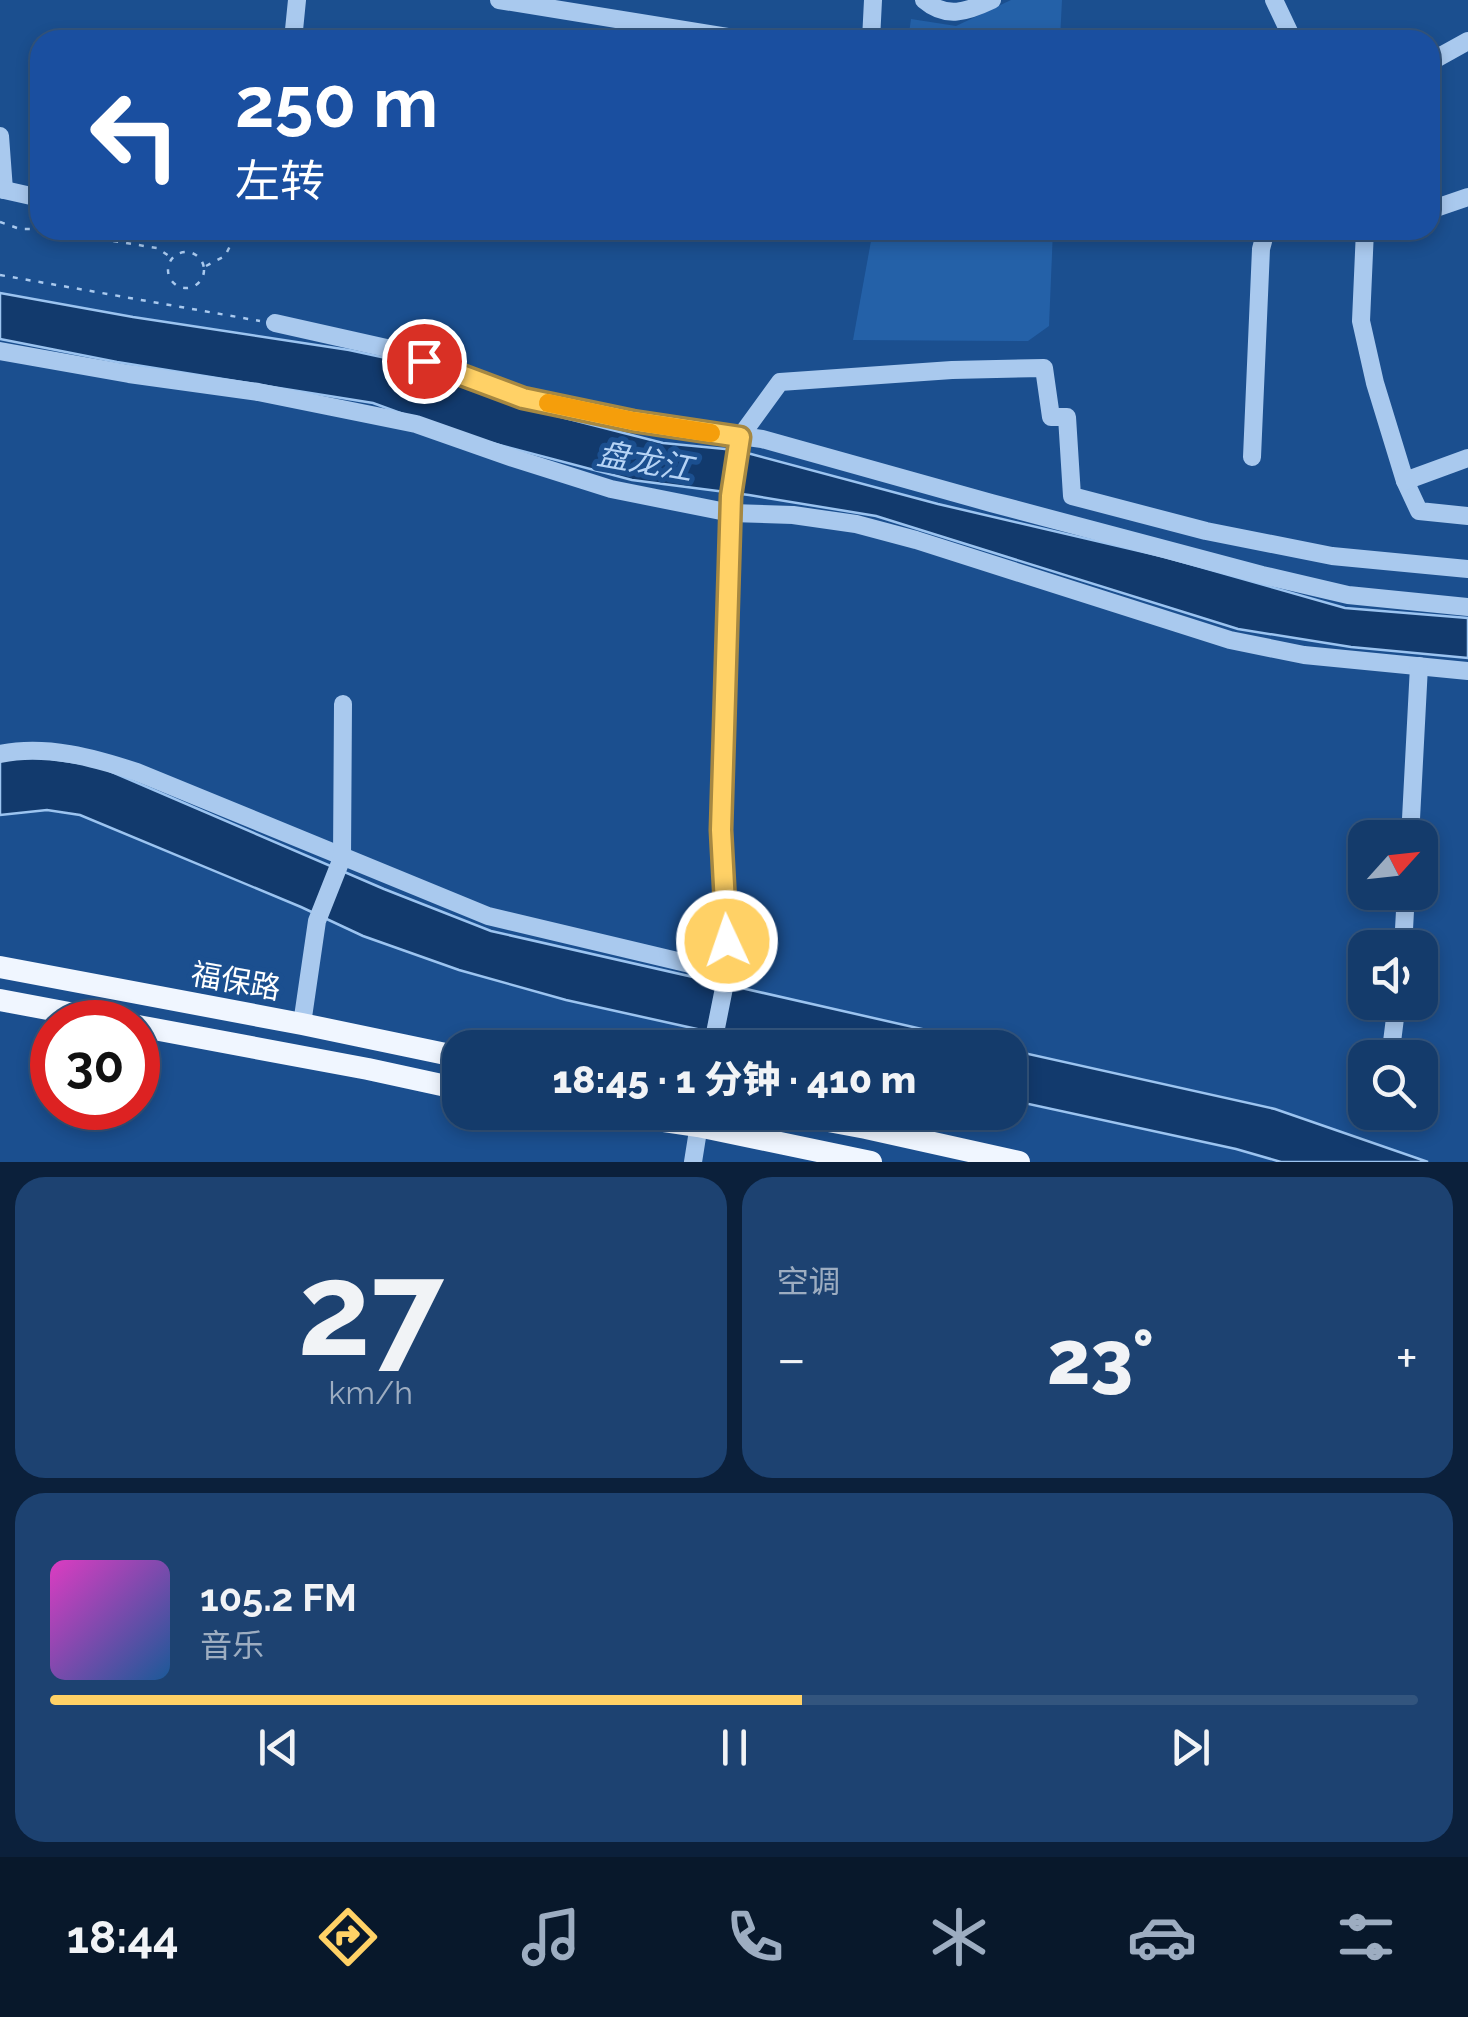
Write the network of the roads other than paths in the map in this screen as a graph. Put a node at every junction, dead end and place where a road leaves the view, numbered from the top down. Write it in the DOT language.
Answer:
graph roads {
  1 [pos="297,0"];
  2 [pos="499,0"];
  3 [pos="873,0"];
  4 [pos="924,0"];
  5 [pos="992,0"];
  6 [pos="1274,0"];
  7 [pos="294,30"];
  8 [pos="684,30"];
  9 [pos="872,30"];
  10 [pos="1288,30"];
  11 [pos="1468,41"];
  12 [pos="1440,56"];
  13 [pos="0,136"];
  14 [pos="2,189"];
  15 [pos="30,196"];
  16 [pos="1468,197"];
  17 [pos="1440,207"];
  18 [pos="1263,240"];
  19 [pos="1365,240"];
  20 [pos="275,323"];
  21 [pos="0,350"];
  22 [pos="740,437"];
  23 [pos="1252,457"];
  24 [pos="1468,458"];
  25 [pos="1405,481"];
  26 [pos="731,504"];
  27 [pos="1468,516"];
  28 [pos="1468,569"];
  29 [pos="1468,607"];
  30 [pos="1419,666"];
  31 [pos="1468,671"];
  32 [pos="343,704"];
  33 [pos="0,754"];
  34 [pos="1411,820"];
  35 [pos="342,858"];
  36 [pos="0,967"];
  37 [pos="726,978"];
  38 [pos="0,1000"];
  39 [pos="30,1006"];
  40 [pos="302,1024"];
  41 [pos="160,1030"];
  42 [pos="715,1030"];
  43 [pos="442,1053"];
  44 [pos="442,1086"];
  45 [pos="698,1130"];
  46 [pos="740,1130"];
  47 [pos="875,1130"];
  48 [pos="693,1162"];
  49 [pos="871,1162"];
  50 [pos="1019,1162"];
  1 -- 7 [label="street"];
  2 -- 8 [label="street"];
  3 -- 9 [label="street"];
  4 -- 5 [label="street"];
  6 -- 10 [label="street"];
  11 -- 12 [label="street"];
  13 -- 14 [label="street"];
  14 -- 15 [label="street"];
  16 -- 17 [label="street"];
  18 -- 23 [label="street"];
  19 -- 25 [label="street"];
  20 -- 22 [label="street"];
  21 -- 26 [label="street"];
  22 -- 26 [label="street"];
  22 -- 28 [label="street"];
  22 -- 29 [label="street"];
  24 -- 25 [label="street"];
  25 -- 27 [label="street"];
  26 -- 30 [label="street"];
  26 -- 37 [label="street"];
  30 -- 31 [label="street"];
  30 -- 34 [label="street"];
  32 -- 35 [label="street"];
  33 -- 35 [label="street"];
  35 -- 37 [label="street"];
  35 -- 40 [label="street"];
  36 -- 40 [label="main road, 福保路"];
  37 -- 42 [label="street"];
  38 -- 39 [label="main road"];
  40 -- 43 [label="main road, 福保路"];
  41 -- 44 [label="main road, 福保路"];
  45 -- 48 [label="street"];
  46 -- 49 [label="main road"];
  47 -- 50 [label="main road"];
}
